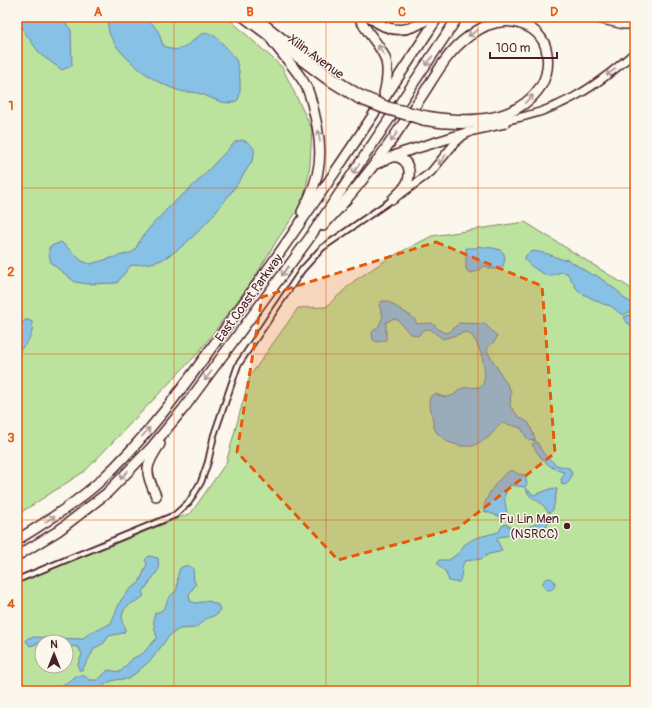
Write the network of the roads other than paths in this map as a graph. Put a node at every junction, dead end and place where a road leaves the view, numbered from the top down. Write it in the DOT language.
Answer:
graph roads {
  1 [pos="242,17"];
  2 [pos="254,17"];
  3 [pos="359,17"];
  4 [pos="370,17"];
  5 [pos="430,17"];
  6 [pos="438,17"];
  7 [pos="458,17"];
  8 [pos="594,17"];
  9 [pos="621,17"];
  10 [pos="635,17"];
  11 [pos="635,24"];
  12 [pos="272,39"];
  13 [pos="635,52"];
  14 [pos="359,97"];
  15 [pos="383,101"];
  16 [pos="536,114"];
  17 [pos="424,118"];
  18 [pos="469,132"];
  19 [pos="388,158"];
  20 [pos="374,165"];
  21 [pos="393,199"];
  22 [pos="291,238"];
  23 [pos="308,240"];
  24 [pos="184,408"];
  25 [pos="156,496"];
  26 [pos="17,540"];
  27 [pos="17,556"];
  28 [pos="17,580"];
  1 -- 12 [label="main road, Xilin Avenue"];
  2 -- 14 [label="highway"];
  15 -- 3 [label="highway, one-way"];
  4 -- 5 [label="highway"];
  6 -- 15 [label="highway, East Coast Parkway"];
  7 -- 23 [label="highway, East Coast Parkway, one-way"];
  8 -- 11 [label="highway"];
  9 -- 10 [label="main road"];
  12 -- 14 [label="main road, Xilin Avenue"];
  22 -- 12 [label="highway, one-way"];
  13 -- 16 [label="main road, one-way"];
  14 -- 17 [label="highway, bridge"];
  15 -- 22 [label="highway, East Coast Parkway"];
  16 -- 17 [label="main road"];
  16 -- 18 [label="main road"];
  17 -- 20 [label="highway, one-way"];
  18 -- 19 [label="highway"];
  18 -- 21 [label="main road, one-way"];
  19 -- 20 [label="highway"];
  19 -- 21 [label="highway"];
  20 -- 23 [label="highway"];
  21 -- 28 [label="street"];
  26 -- 22 [label="highway, East Coast Parkway, one-way"];
  23 -- 24 [label="highway, East Coast Parkway, one-way"];
  24 -- 25 [label="highway"];
  24 -- 27 [label="highway, East Coast Parkway, one-way"];
}
